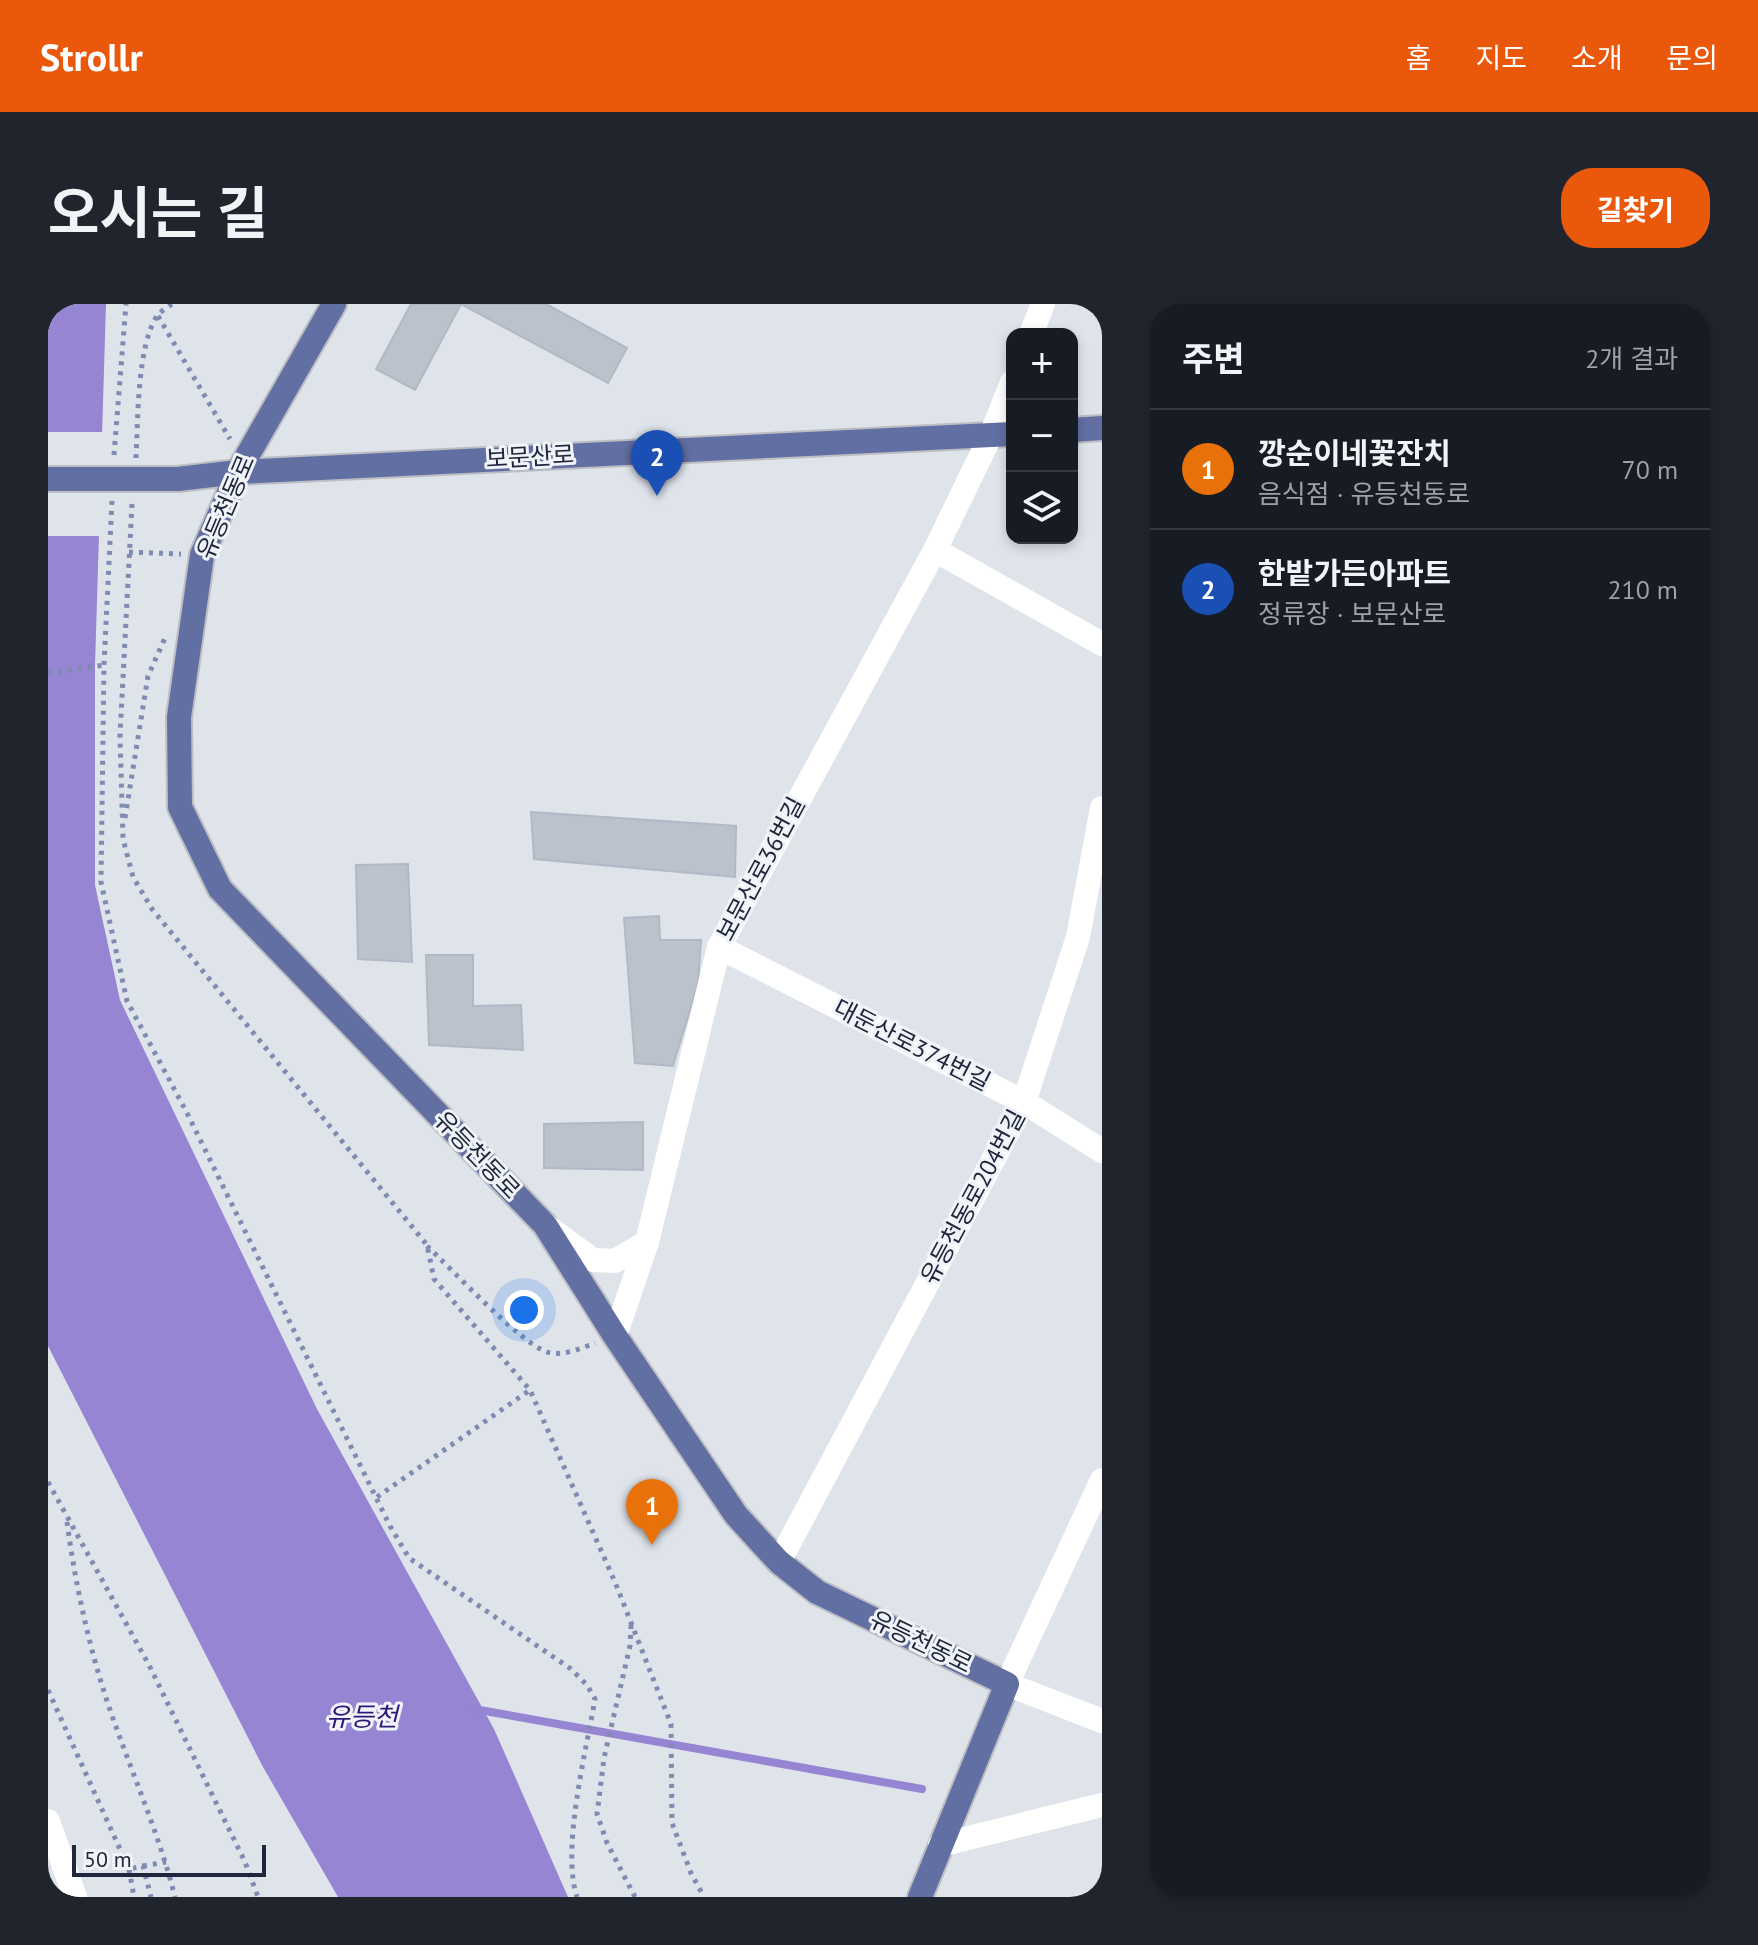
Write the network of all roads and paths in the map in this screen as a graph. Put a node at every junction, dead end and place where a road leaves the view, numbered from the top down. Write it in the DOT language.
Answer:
graph roads {
  1 [pos="126,304"];
  2 [pos="334,304"];
  3 [pos="1043,304"];
  4 [pos="157,316"];
  5 [pos="1033,328"];
  6 [pos="1008,400"];
  7 [pos="1102,428"];
  8 [pos="1078,430"];
  9 [pos="1001,434"];
  10 [pos="228,435"];
  11 [pos="114,463"];
  12 [pos="238,472"];
  13 [pos="48,479"];
  14 [pos="112,494"];
  15 [pos="935,550"];
  16 [pos="129,552"];
  17 [pos="195,555"];
  18 [pos="194,604"];
  19 [pos="1102,644"];
  20 [pos="104,665"];
  21 [pos="48,673"];
  22 [pos="1102,808"];
  23 [pos="123,839"];
  24 [pos="719,947"];
  25 [pos="1024,1102"];
  26 [pos="1102,1151"];
  27 [pos="545,1225"];
  28 [pos="647,1242"];
  29 [pos="427,1245"];
  30 [pos="615,1336"];
  31 [pos="530,1390"];
  32 [pos="1102,1480"];
  33 [pos="48,1482"];
  34 [pos="376,1497"];
  35 [pos="67,1519"];
  36 [pos="779,1562"];
  37 [pos="1007,1684"];
  38 [pos="48,1690"];
  39 [pos="1102,1721"];
  40 [pos="1102,1805"];
  41 [pos="48,1821"];
  42 [pos="940,1845"];
  43 [pos="166,1862"];
  44 [pos="143,1866"];
  45 [pos="129,1869"];
  46 [pos="75,1897"];
  47 [pos="134,1897"];
  48 [pos="151,1897"];
  49 [pos="175,1897"];
  50 [pos="258,1897"];
  51 [pos="577,1897"];
  52 [pos="635,1897"];
  53 [pos="704,1897"];
  54 [pos="920,1897"];
  1 -- 11 [label="path"];
  2 -- 12 [label="main road, 유등천동로"];
  3 -- 5 [label="street"];
  4 -- 10 [label="path"];
  6 -- 9 [label="street, 보문산로36번길"];
  7 -- 8 [label="main road"];
  9 -- 12 [label="main road, 보문산로"];
  9 -- 15 [label="street, 보문산로36번길"];
  12 -- 13 [label="main road, 보문산로, bridge"];
  12 -- 18 [label="main road, 유등천동로"];
  14 -- 20 [label="path"];
  15 -- 19 [label="street"];
  15 -- 24 [label="street, 보문산로36번길"];
  16 -- 17 [label="path"];
  18 -- 23 [label="path"];
  18 -- 27 [label="main road, 유등천동로"];
  20 -- 21 [label="path"];
  20 -- 34 [label="path"];
  22 -- 25 [label="street, 유등천동로204번길"];
  24 -- 25 [label="street, 대둔산로374번길"];
  24 -- 28 [label="street, 보문산로36번길"];
  25 -- 26 [label="street, 대둔산로374번길"];
  25 -- 36 [label="street, 유등천동로204번길"];
  27 -- 28 [label="street"];
  27 -- 30 [label="main road, 유등천동로"];
  28 -- 30 [label="street, 보문산로36번길"];
  29 -- 30 [label="path"];
  30 -- 36 [label="main road, 유등천동로"];
  31 -- 34 [label="path"];
  32 -- 37 [label="street"];
  33 -- 35 [label="path"];
  34 -- 51 [label="path"];
  35 -- 43 [label="path"];
  35 -- 50 [label="path"];
  36 -- 37 [label="main road, 유등천동로"];
  37 -- 39 [label="street"];
  37 -- 42 [label="main road"];
  38 -- 45 [label="path"];
  40 -- 42 [label="street"];
  41 -- 46 [label="street"];
  42 -- 54 [label="main road"];
  43 -- 44 [label="path"];
  43 -- 49 [label="path"];
  44 -- 45 [label="path"];
  44 -- 48 [label="path"];
  45 -- 47 [label="path"];
  52 -- 53 [label="path"];
}
